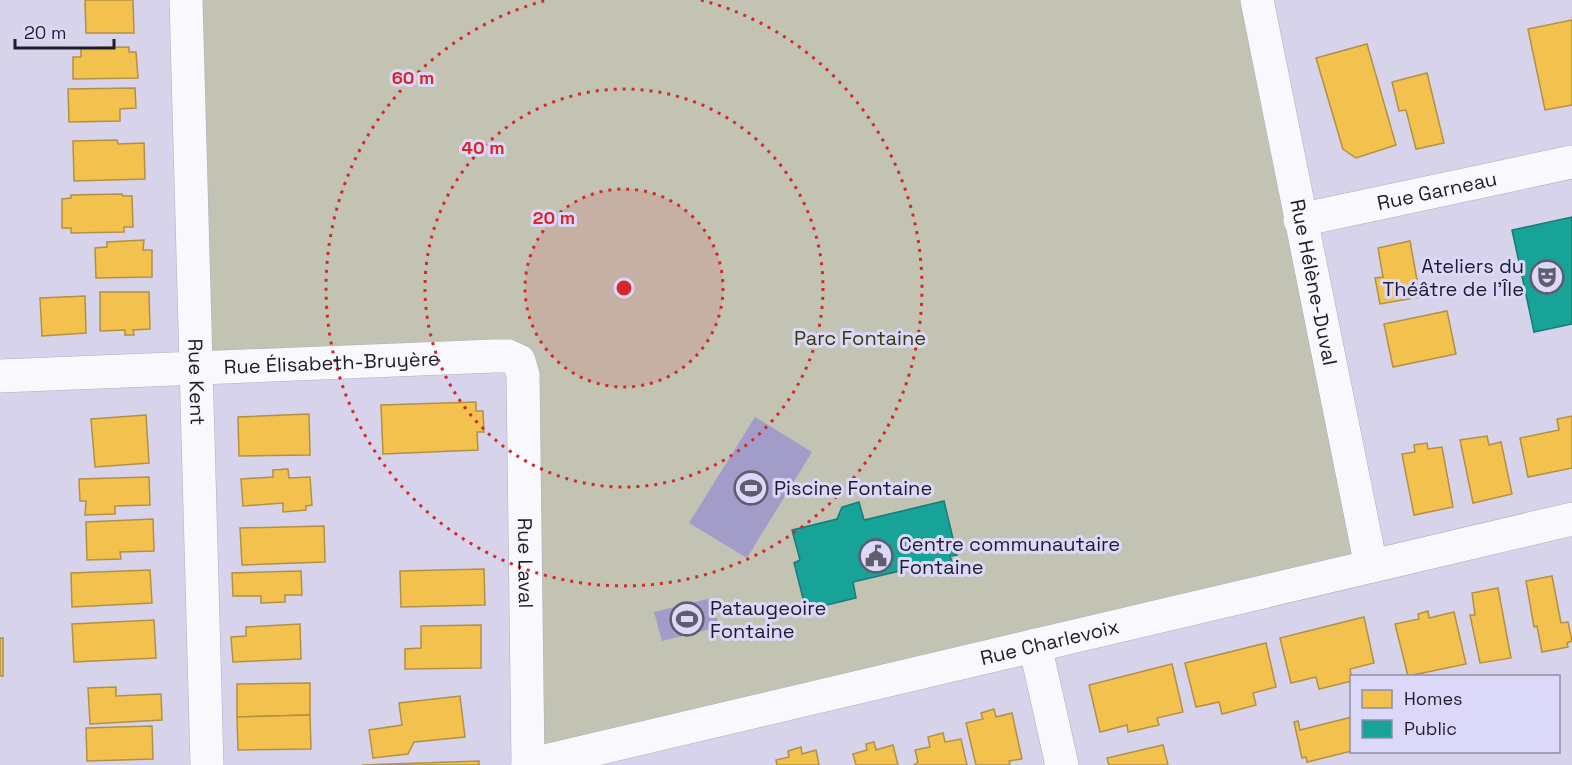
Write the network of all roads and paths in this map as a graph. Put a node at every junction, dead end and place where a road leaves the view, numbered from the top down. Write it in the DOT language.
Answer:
graph roads {
  1 [pos="186,0"];
  2 [pos="1257,0"];
  3 [pos="1572,162"];
  4 [pos="1300,220"];
  5 [pos="519,361"];
  6 [pos="196,369"];
  7 [pos="0,376"];
  8 [pos="1572,519"];
  9 [pos="1371,566"];
  10 [pos="1035,645"];
  11 [pos="207,765"];
  12 [pos="528,765"];
  13 [pos="1062,765"];
  1 -- 6 [label="street, Rue Kent"];
  2 -- 4 [label="street, Rue Hélène-Duval"];
  3 -- 4 [label="street, Rue Garneau"];
  4 -- 9 [label="street, Rue Hélène-Duval"];
  5 -- 6 [label="street, Rue Élisabeth-Bruyère"];
  5 -- 12 [label="street, Rue Laval"];
  6 -- 7 [label="street, Rue Élisabeth-Bruyère"];
  6 -- 11 [label="street, Rue Kent"];
  8 -- 9 [label="street, Rue Charlevoix"];
  9 -- 10 [label="street, Rue Charlevoix"];
  10 -- 12 [label="street, Rue Charlevoix"];
  10 -- 13 [label="street"];
}
